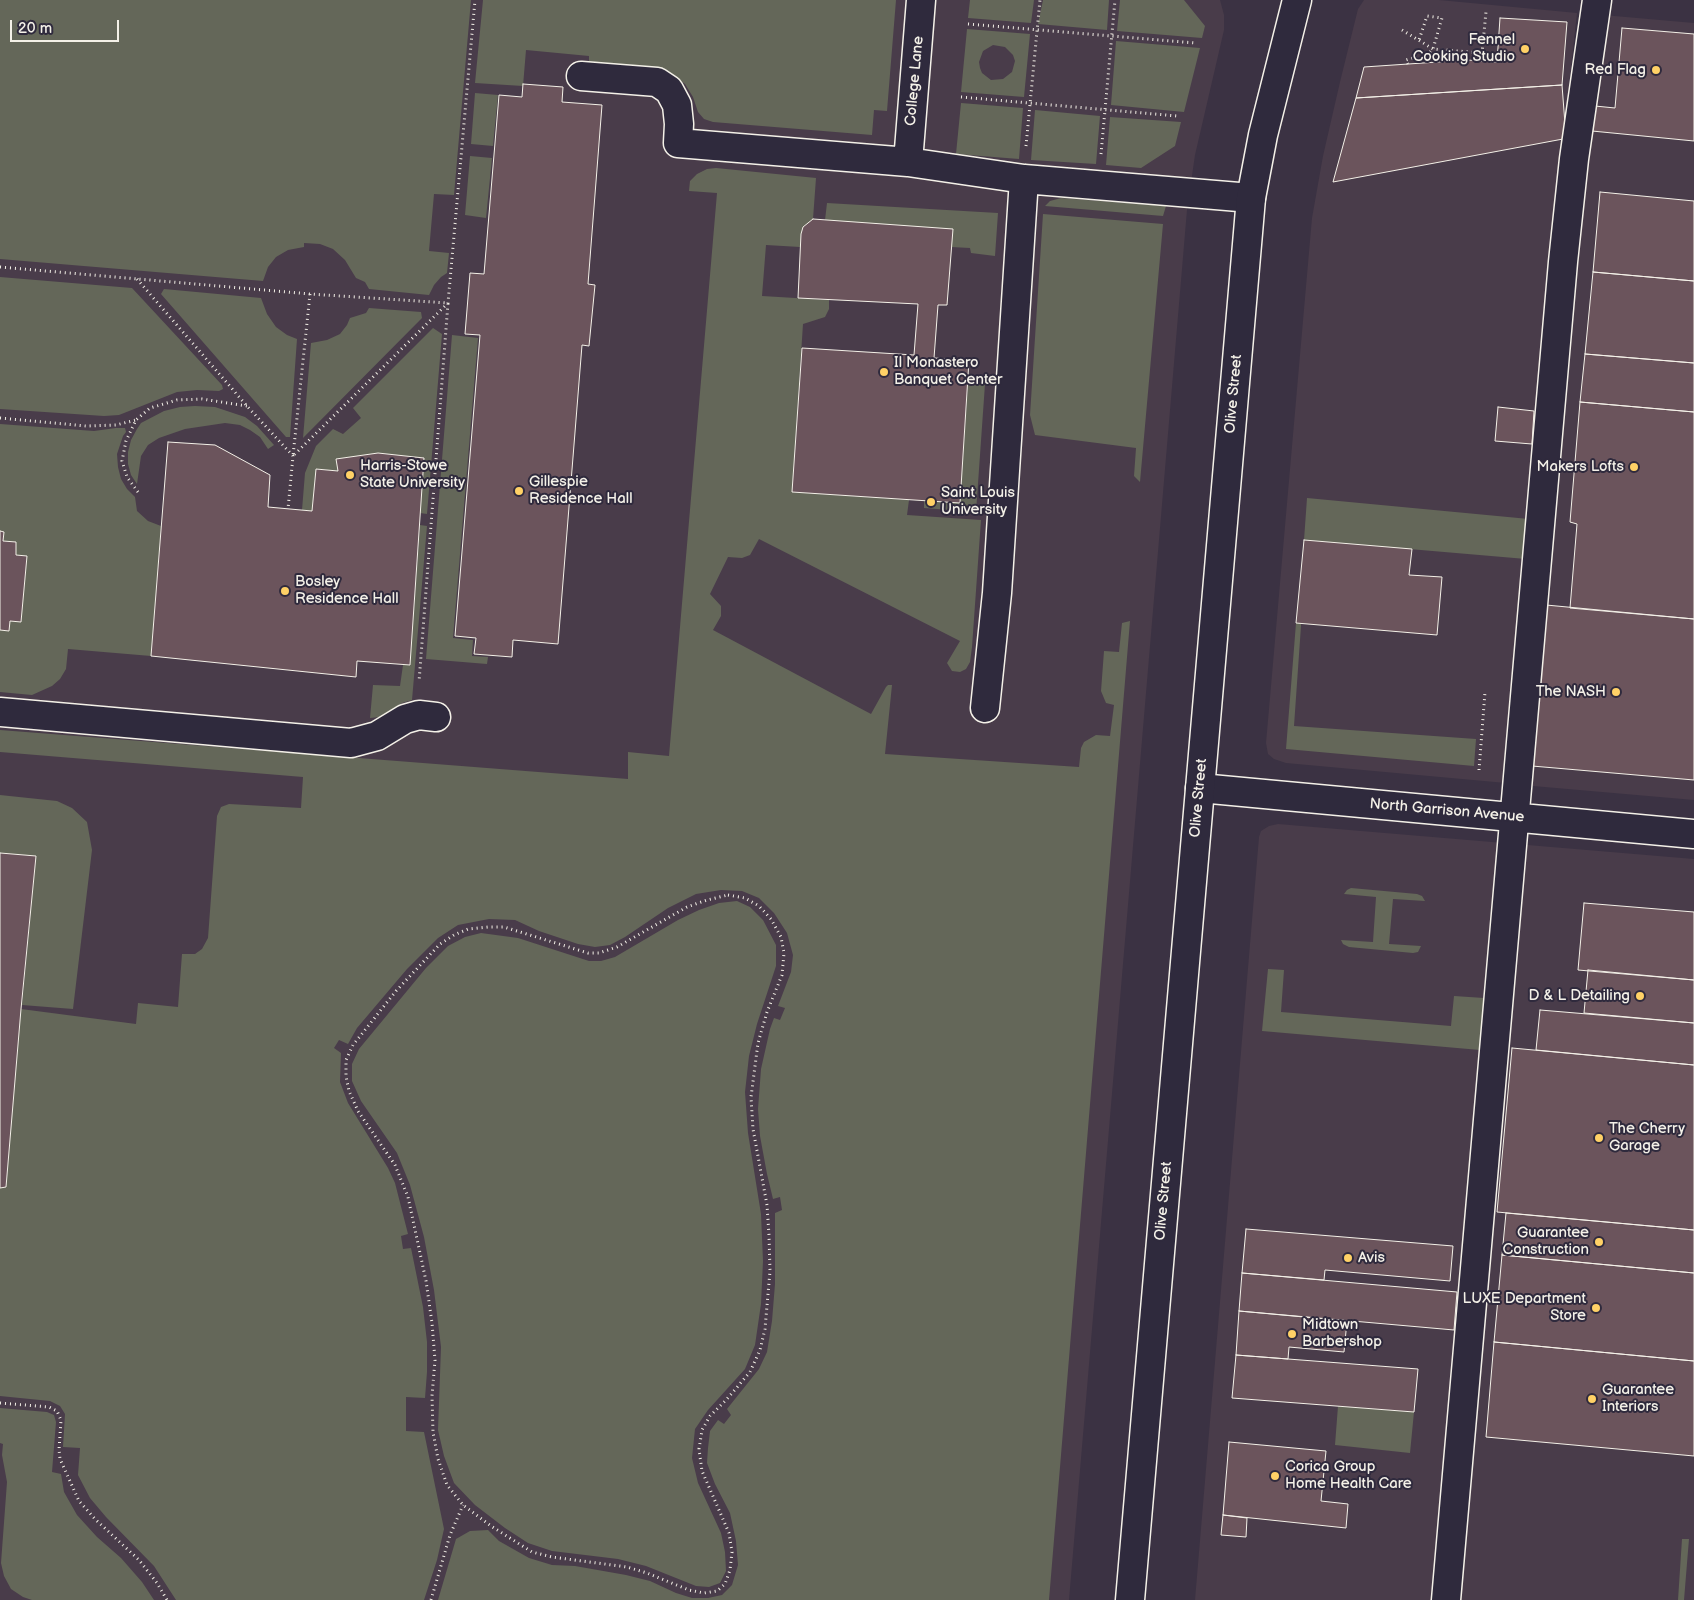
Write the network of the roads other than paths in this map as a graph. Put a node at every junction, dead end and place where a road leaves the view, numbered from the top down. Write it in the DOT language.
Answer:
graph roads {
  1 [pos="921,0"];
  2 [pos="1298,0"];
  3 [pos="1597,0"];
  4 [pos="581,76"];
  5 [pos="908,162"];
  6 [pos="1024,179"];
  7 [pos="1252,198"];
  8 [pos="985,708"];
  9 [pos="0,712"];
  10 [pos="428,716"];
  11 [pos="1200,788"];
  12 [pos="1516,818"];
  13 [pos="1694,834"];
  14 [pos="1130,1600"];
  15 [pos="1446,1600"];
  1 -- 5 [label="main road, College Lane"];
  2 -- 7 [label="main road, Olive Street"];
  3 -- 12 [label="main road"];
  4 -- 5 [label="main road"];
  5 -- 6 [label="main road"];
  6 -- 7 [label="main road"];
  6 -- 8 [label="main road"];
  7 -- 11 [label="main road, Olive Street"];
  9 -- 10 [label="main road"];
  11 -- 12 [label="main road, North Garrison Avenue"];
  11 -- 14 [label="main road, Olive Street"];
  12 -- 13 [label="main road, North Garrison Avenue"];
  12 -- 15 [label="main road"];
}
